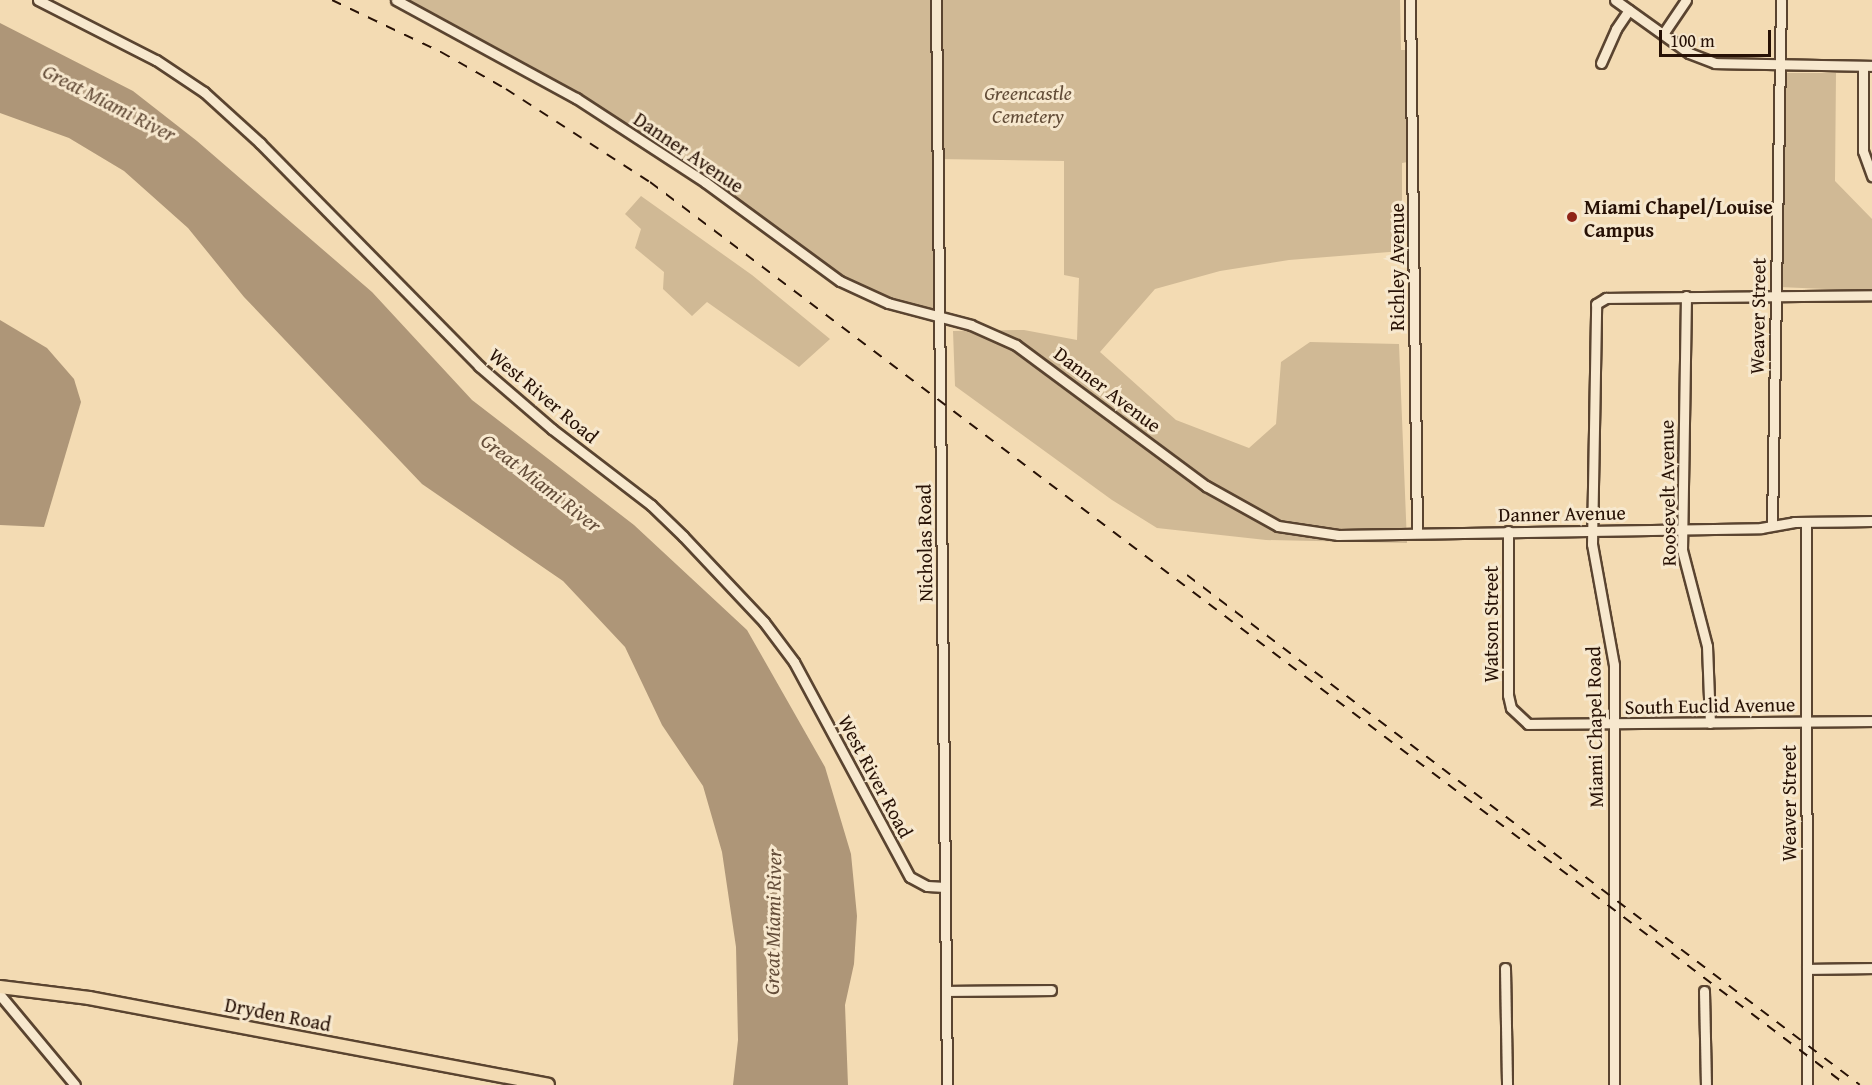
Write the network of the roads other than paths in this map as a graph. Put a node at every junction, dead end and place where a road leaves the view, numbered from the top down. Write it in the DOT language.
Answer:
graph roads {
  1 [pos="38,0"];
  2 [pos="396,0"];
  3 [pos="936,0"];
  4 [pos="1410,0"];
  5 [pos="1615,0"];
  6 [pos="1686,0"];
  7 [pos="1781,0"];
  8 [pos="1629,10"];
  9 [pos="1663,34"];
  10 [pos="1601,63"];
  11 [pos="1779,66"];
  12 [pos="1867,66"];
  13 [pos="1872,176"];
  14 [pos="1872,295"];
  15 [pos="1686,296"];
  16 [pos="1775,296"];
  17 [pos="938,315"];
  18 [pos="1872,521"];
  19 [pos="1806,522"];
  20 [pos="1772,525"];
  21 [pos="1681,529"];
  22 [pos="1592,530"];
  23 [pos="1508,531"];
  24 [pos="1417,533"];
  25 [pos="1515,714"];
  26 [pos="1872,721"];
  27 [pos="1710,723"];
  28 [pos="1806,723"];
  29 [pos="1613,724"];
  30 [pos="945,887"];
  31 [pos="1505,968"];
  32 [pos="1872,968"];
  33 [pos="1807,969"];
  34 [pos="0,987"];
  35 [pos="1051,990"];
  36 [pos="946,991"];
  37 [pos="1704,991"];
  38 [pos="0,995"];
  39 [pos="75,1085"];
  40 [pos="548,1085"];
  41 [pos="946,1085"];
  42 [pos="1507,1085"];
  43 [pos="1614,1085"];
  44 [pos="1706,1085"];
  45 [pos="1807,1085"];
  1 -- 30 [label="street, West River Road"];
  2 -- 17 [label="street, Danner Avenue"];
  3 -- 17 [label="street, Nicholas Road"];
  4 -- 24 [label="street, Richley Avenue"];
  5 -- 8 [label="street"];
  6 -- 9 [label="street"];
  7 -- 11 [label="street, Weaver Street"];
  8 -- 9 [label="street"];
  8 -- 10 [label="street"];
  9 -- 11 [label="street"];
  11 -- 12 [label="street"];
  11 -- 16 [label="street, Weaver Street"];
  12 -- 13 [label="street"];
  14 -- 16 [label="street"];
  15 -- 16 [label="street"];
  15 -- 21 [label="street, Roosevelt Avenue"];
  15 -- 22 [label="street, Miami Chapel Road"];
  16 -- 20 [label="street, Weaver Street"];
  17 -- 24 [label="street, Danner Avenue"];
  17 -- 30 [label="street, Nicholas Road"];
  18 -- 19 [label="street, Danner Avenue"];
  19 -- 20 [label="street, Danner Avenue"];
  19 -- 28 [label="street, Weaver Street"];
  20 -- 21 [label="street, Danner Avenue"];
  21 -- 22 [label="street, Danner Avenue"];
  21 -- 27 [label="street, Roosevelt Avenue"];
  22 -- 23 [label="street, Danner Avenue"];
  22 -- 29 [label="street, Miami Chapel Road"];
  23 -- 24 [label="street, Danner Avenue"];
  23 -- 25 [label="street, Watson Street"];
  25 -- 29 [label="street, South Euclid Avenue"];
  26 -- 28 [label="street, South Euclid Avenue"];
  27 -- 28 [label="street, South Euclid Avenue"];
  27 -- 29 [label="street, South Euclid Avenue"];
  28 -- 33 [label="street, Weaver Street"];
  29 -- 43 [label="street, Miami Chapel Road"];
  30 -- 36 [label="street, Nicholas Road"];
  31 -- 42 [label="street"];
  32 -- 33 [label="street"];
  33 -- 45 [label="street, Weaver Street"];
  34 -- 40 [label="main road, Dryden Road"];
  35 -- 36 [label="street"];
  36 -- 41 [label="street, Nicholas Road"];
  37 -- 44 [label="street"];
  38 -- 39 [label="street"];
}
